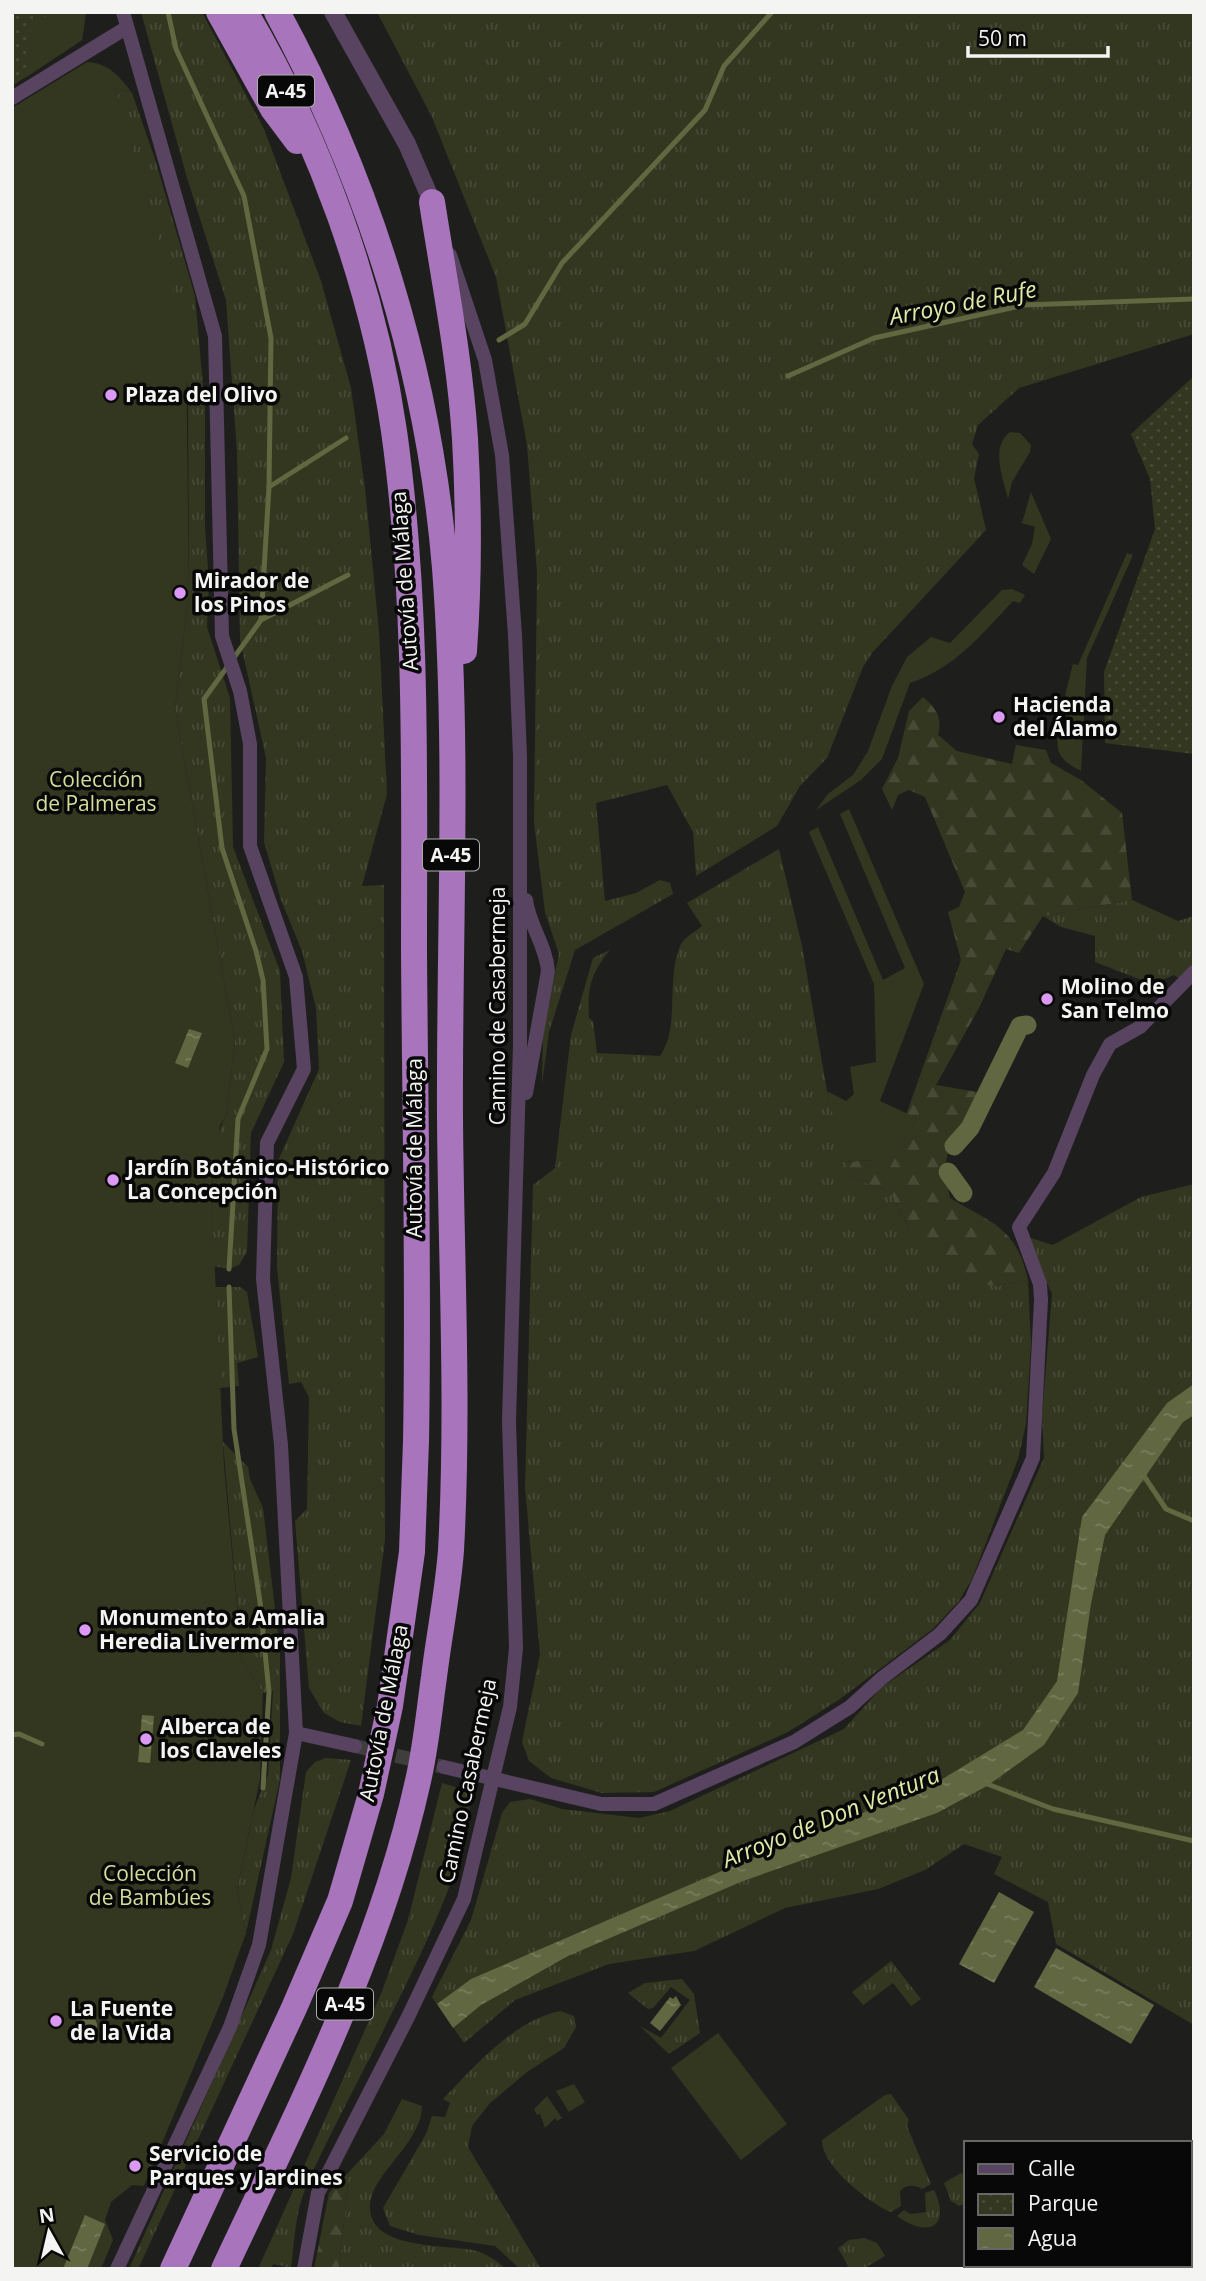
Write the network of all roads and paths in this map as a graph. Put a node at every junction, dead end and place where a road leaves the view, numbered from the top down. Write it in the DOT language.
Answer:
graph roads {
  1 [pos="123,12"];
  2 [pos="219,12"];
  3 [pos="245,12"];
  4 [pos="277,12"];
  5 [pos="333,12"];
  6 [pos="126,28"];
  7 [pos="12,98"];
  8 [pos="321,173"];
  9 [pos="432,202"];
  10 [pos="452,725"];
  11 [pos="519,864"];
  12 [pos="1194,972"];
  13 [pos="519,1142"];
  14 [pos="296,1733"];
  15 [pos="355,1746"];
  16 [pos="444,1767"];
  17 [pos="494,1778"];
  18 [pos="117,2269"];
  19 [pos="173,2269"];
  20 [pos="224,2269"];
  21 [pos="304,2269"];
  1 -- 6 [label="street"];
  2 -- 8 [label="highway"];
  3 -- 8 [label="highway, Autovía de Málaga / A-45"];
  4 -- 10 [label="highway, Autovía de Málaga / A-45"];
  5 -- 9 [label="street"];
  6 -- 7 [label="street"];
  6 -- 14 [label="street"];
  8 -- 19 [label="highway, Autovía de Málaga / A-45"];
  9 -- 10 [label="highway"];
  9 -- 11 [label="street"];
  10 -- 20 [label="highway, Autovía de Málaga / A-45"];
  11 -- 13 [label="street, Camino de Casabermeja"];
  11 -- 13 [label="street, Camino de Casabermeja"];
  12 -- 17 [label="street"];
  13 -- 17 [label="street, Camino Casabermeja"];
  14 -- 15 [label="street"];
  14 -- 18 [label="street"];
  16 -- 17 [label="street"];
  17 -- 21 [label="street, Camino Casabermeja"];
}
